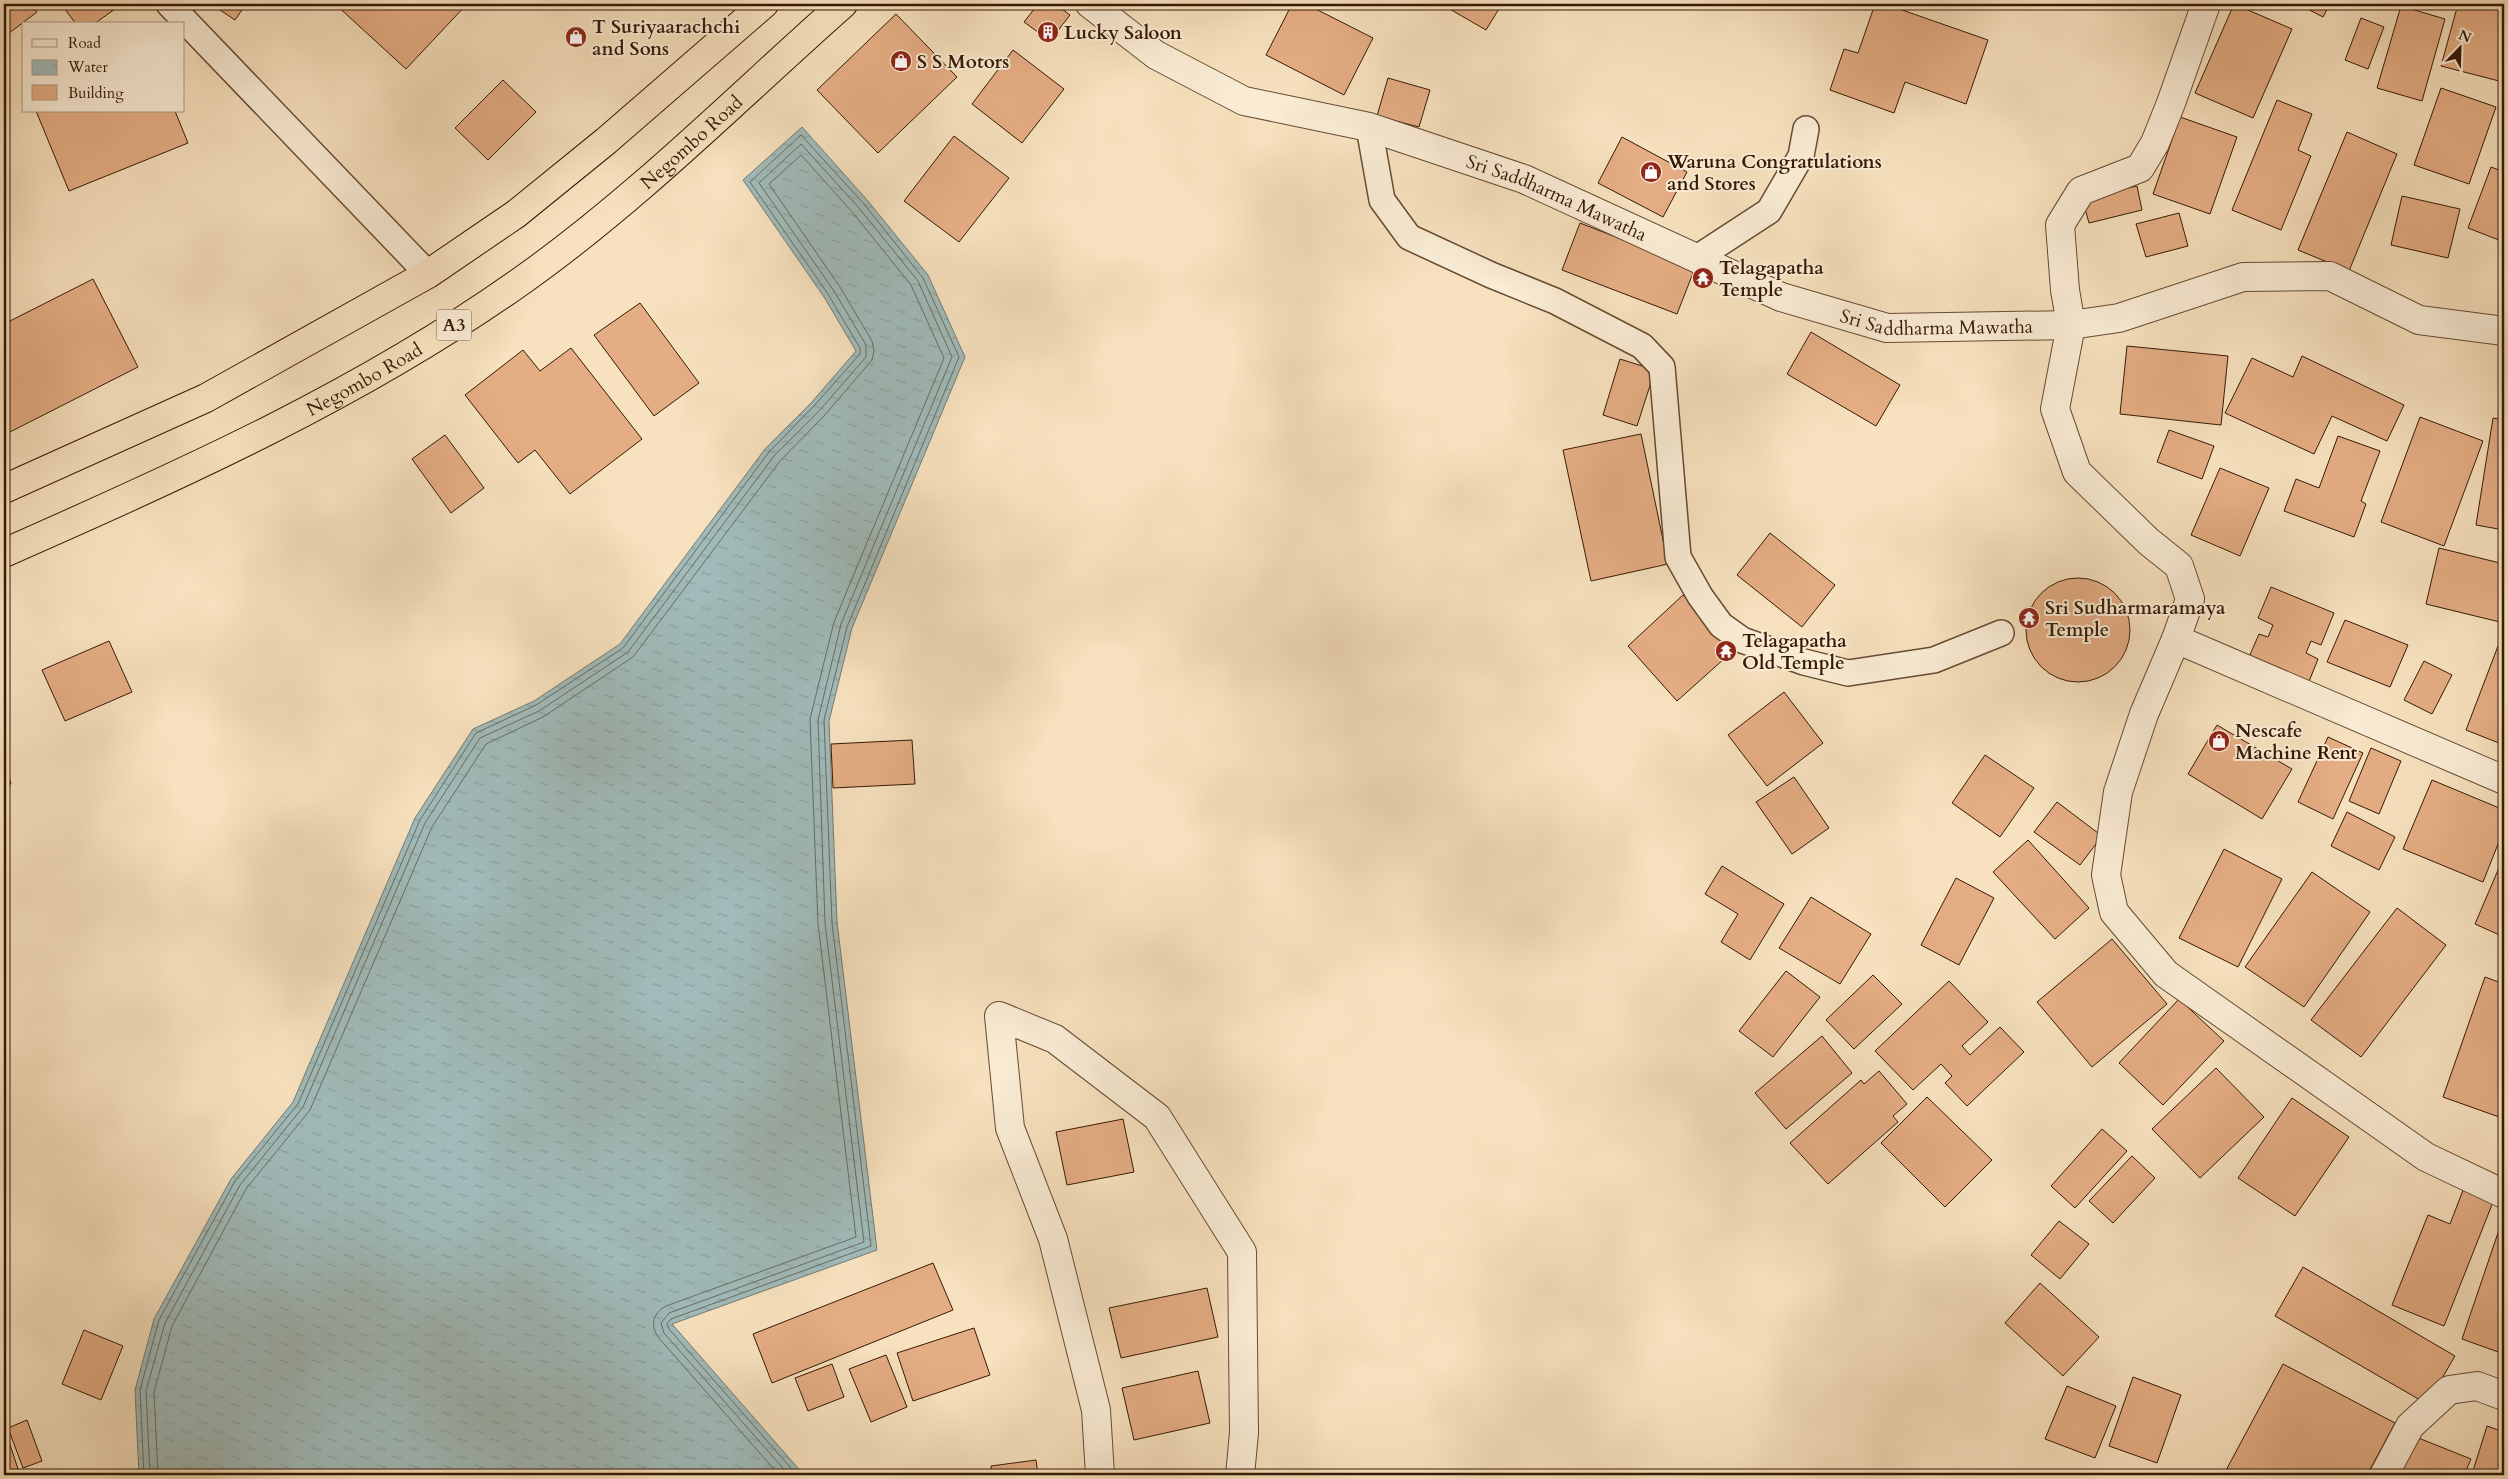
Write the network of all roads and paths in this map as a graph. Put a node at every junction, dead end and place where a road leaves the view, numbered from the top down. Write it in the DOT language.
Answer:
graph roads {
  1 [pos="169,4"];
  2 [pos="764,4"];
  3 [pos="844,4"];
  4 [pos="1090,4"];
  5 [pos="2206,4"];
  6 [pos="1369,127"];
  7 [pos="1806,129"];
  8 [pos="1696,258"];
  9 [pos="428,274"];
  10 [pos="2071,325"];
  11 [pos="2504,331"];
  12 [pos="4,489"];
  13 [pos="4,553"];
  14 [pos="2001,633"];
  15 [pos="2176,639"];
  16 [pos="2504,780"];
  17 [pos="2504,1194"];
  18 [pos="2504,1396"];
  19 [pos="1100,1475"];
  20 [pos="1240,1475"];
  21 [pos="2384,1475"];
  1 -- 9 [label="lane"];
  2 -- 9 [label="highway"];
  3 -- 13 [label="highway, Negombo Road / A3"];
  4 -- 6 [label="street, Sri Saddharma Mawatha"];
  5 -- 10 [label="street"];
  6 -- 8 [label="street, Sri Saddharma Mawatha"];
  6 -- 14 [label="lane"];
  7 -- 8 [label="lane"];
  8 -- 10 [label="street, Sri Saddharma Mawatha"];
  9 -- 12 [label="highway"];
  10 -- 11 [label="street, Sri Saddharma Mawatha"];
  10 -- 15 [label="street"];
  15 -- 16 [label="street"];
  15 -- 17 [label="street"];
  18 -- 21 [label="street"];
  19 -- 20 [label="street"];
}
